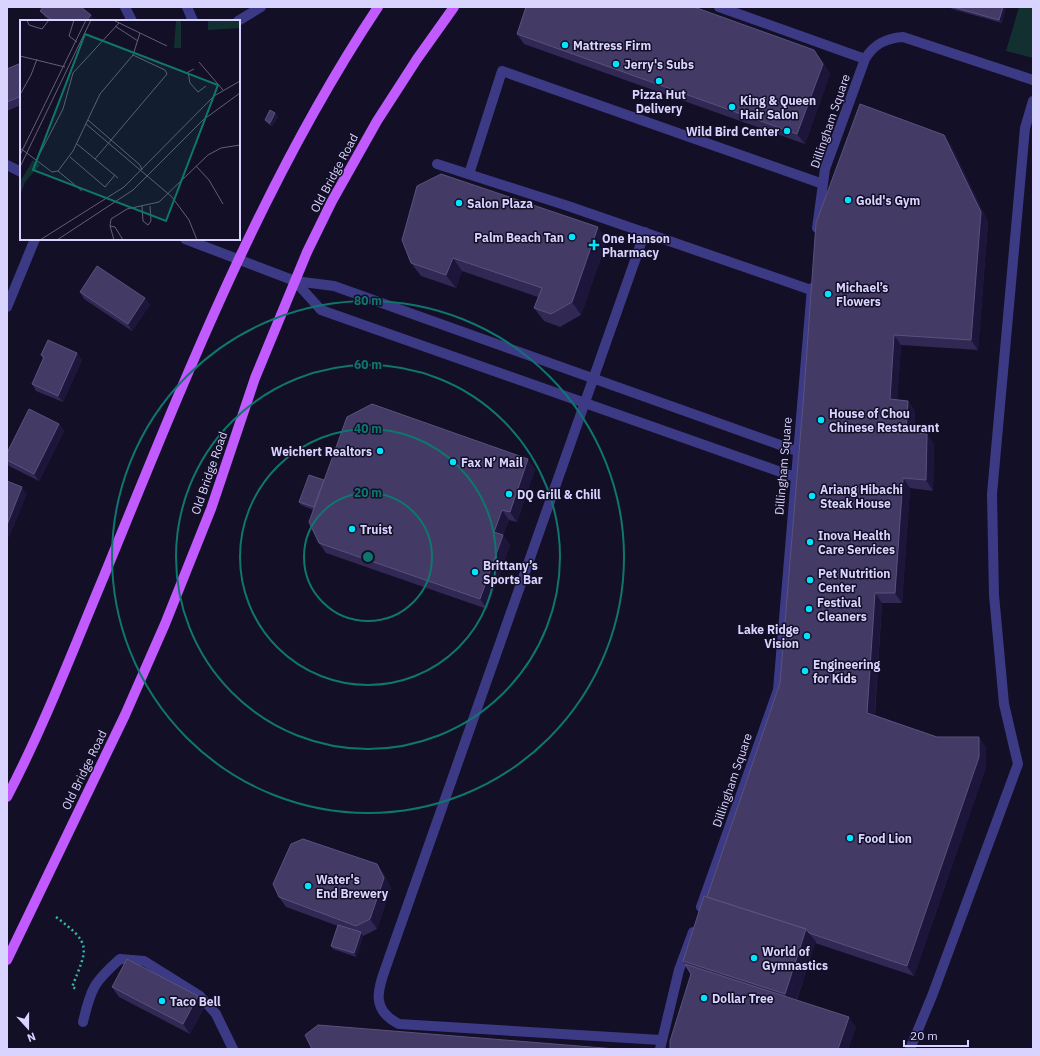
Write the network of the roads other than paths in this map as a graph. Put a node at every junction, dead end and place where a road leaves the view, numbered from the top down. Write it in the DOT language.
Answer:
graph roads {
  1 [pos="125,7"];
  2 [pos="187,7"];
  3 [pos="261,7"];
  4 [pos="378,7"];
  5 [pos="454,7"];
  6 [pos="719,7"];
  7 [pos="132,20"];
  8 [pos="193,20"];
  9 [pos="240,20"];
  10 [pos="865,59"];
  11 [pos="1033,80"];
  12 [pos="1033,101"];
  13 [pos="437,164"];
  14 [pos="7,165"];
  15 [pos="20,172"];
  16 [pos="469,174"];
  17 [pos="823,184"];
  18 [pos="645,232"];
  19 [pos="818,238"];
  20 [pos="36,240"];
  21 [pos="187,240"];
  22 [pos="239,260"];
  23 [pos="815,277"];
  24 [pos="295,281"];
  25 [pos="811,290"];
  26 [pos="7,307"];
  27 [pos="593,378"];
  28 [pos="584,403"];
  29 [pos="797,451"];
  30 [pos="795,477"];
  31 [pos="7,797"];
  32 [pos="7,960"];
  33 [pos="83,1022"];
  34 [pos="660,1045"];
  35 [pos="233,1049"];
  36 [pos="910,1049"];
  1 -- 7 [label="street"];
  2 -- 8 [label="street"];
  3 -- 9 [label="street"];
  4 -- 22 [label="main road"];
  5 -- 24 [label="main road, Old Bridge Road"];
  6 -- 10 [label="street"];
  10 -- 11 [label="street, Dillingham Square"];
  10 -- 17 [label="street, Dillingham Square"];
  12 -- 36 [label="street"];
  13 -- 16 [label="street"];
  14 -- 15 [label="street"];
  16 -- 17 [label="street"];
  16 -- 18 [label="street"];
  17 -- 19 [label="street, Dillingham Square"];
  18 -- 25 [label="street"];
  18 -- 27 [label="street"];
  20 -- 26 [label="street"];
  21 -- 22 [label="street"];
  22 -- 24 [label="street"];
  22 -- 31 [label="main road"];
  23 -- 25 [label="street, Dillingham Square"];
  24 -- 27 [label="street"];
  24 -- 28 [label="street"];
  24 -- 32 [label="main road, Old Bridge Road"];
  25 -- 29 [label="street, Dillingham Square"];
  27 -- 28 [label="street"];
  27 -- 29 [label="street"];
  28 -- 30 [label="street"];
  28 -- 34 [label="street"];
  29 -- 30 [label="street, Dillingham Square"];
  30 -- 34 [label="street, Dillingham Square"];
  33 -- 35 [label="street"];
}
